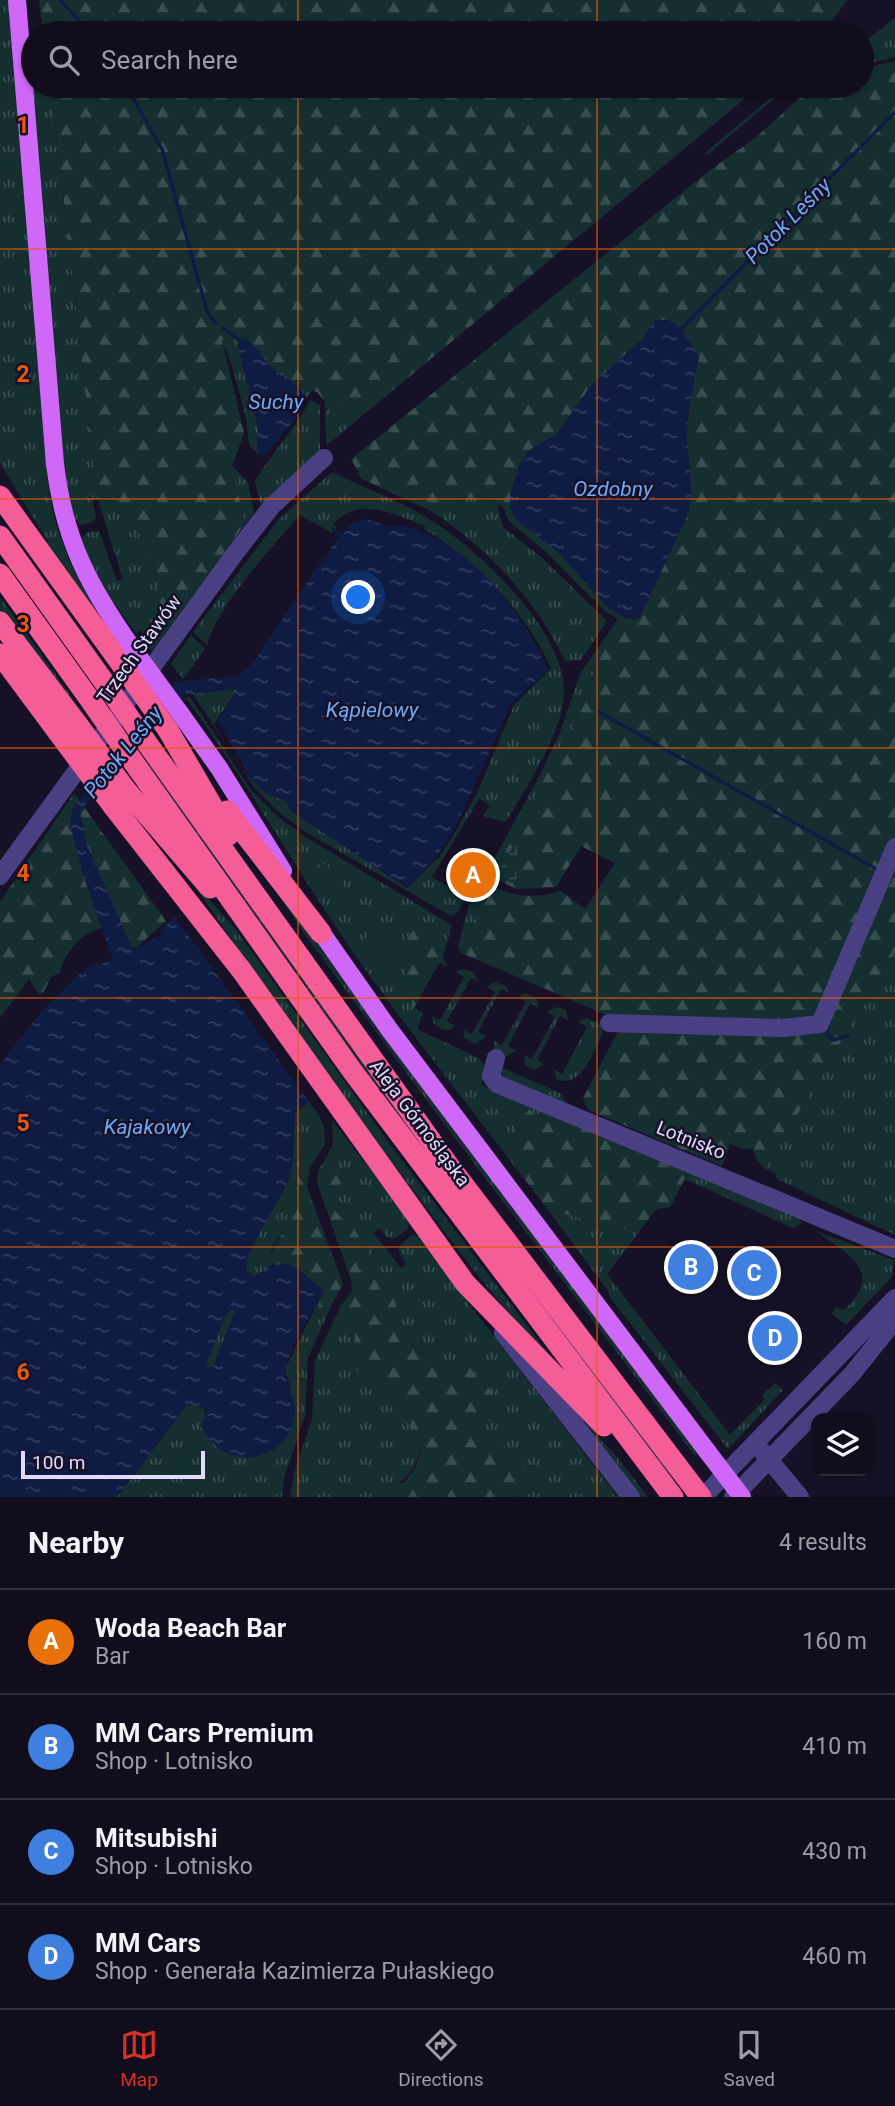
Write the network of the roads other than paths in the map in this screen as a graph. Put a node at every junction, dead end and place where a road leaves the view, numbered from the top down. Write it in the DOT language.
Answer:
graph roads {
  1 [pos="17,0"];
  2 [pos="21,47"];
  3 [pos="25,98"];
  4 [pos="324,458"];
  5 [pos="0,496"];
  6 [pos="0,536"];
  7 [pos="0,574"];
  8 [pos="0,622"];
  9 [pos="0,654"];
  10 [pos="127,657"];
  11 [pos="174,721"];
  12 [pos="119,798"];
  13 [pos="895,848"];
  14 [pos="0,876"];
  15 [pos="321,933"];
  16 [pos="271,953"];
  17 [pos="299,955"];
  18 [pos="609,1023"];
  19 [pos="496,1058"];
  20 [pos="895,1249"];
  21 [pos="465,1283"];
  22 [pos="895,1298"];
  23 [pos="895,1321"];
  24 [pos="754,1443"];
  25 [pos="770,1459"];
  26 [pos="672,1495"];
  27 [pos="631,1497"];
  28 [pos="702,1497"];
  29 [pos="733,1497"];
  30 [pos="742,1497"];
  31 [pos="800,1497"];
  1 -- 2 [label="main road"];
  3 -- 10 [label="main road"];
  4 -- 14 [label="street, Trzech Stawów"];
  5 -- 10 [label="highway"];
  6 -- 17 [label="highway, bridge"];
  7 -- 16 [label="highway, Aleja Górnośląska, bridge"];
  8 -- 12 [label="highway, bridge"];
  9 -- 12 [label="highway, bridge"];
  10 -- 11 [label="highway, bridge"];
  11 -- 15 [label="highway"];
  11 -- 17 [label="highway"];
  12 -- 16 [label="highway"];
  12 -- 21 [label="highway"];
  13 -- 18 [label="street"];
  15 -- 30 [label="main road, bridge"];
  16 -- 26 [label="highway, Aleja Górnośląska"];
  17 -- 28 [label="highway"];
  19 -- 20 [label="street, Lotnisko"];
  21 -- 26 [label="highway"];
  21 -- 27 [label="street"];
  22 -- 24 [label="street"];
  23 -- 25 [label="street"];
  24 -- 25 [label="street"];
  24 -- 28 [label="street"];
  25 -- 29 [label="street"];
  25 -- 31 [label="street"];
}
